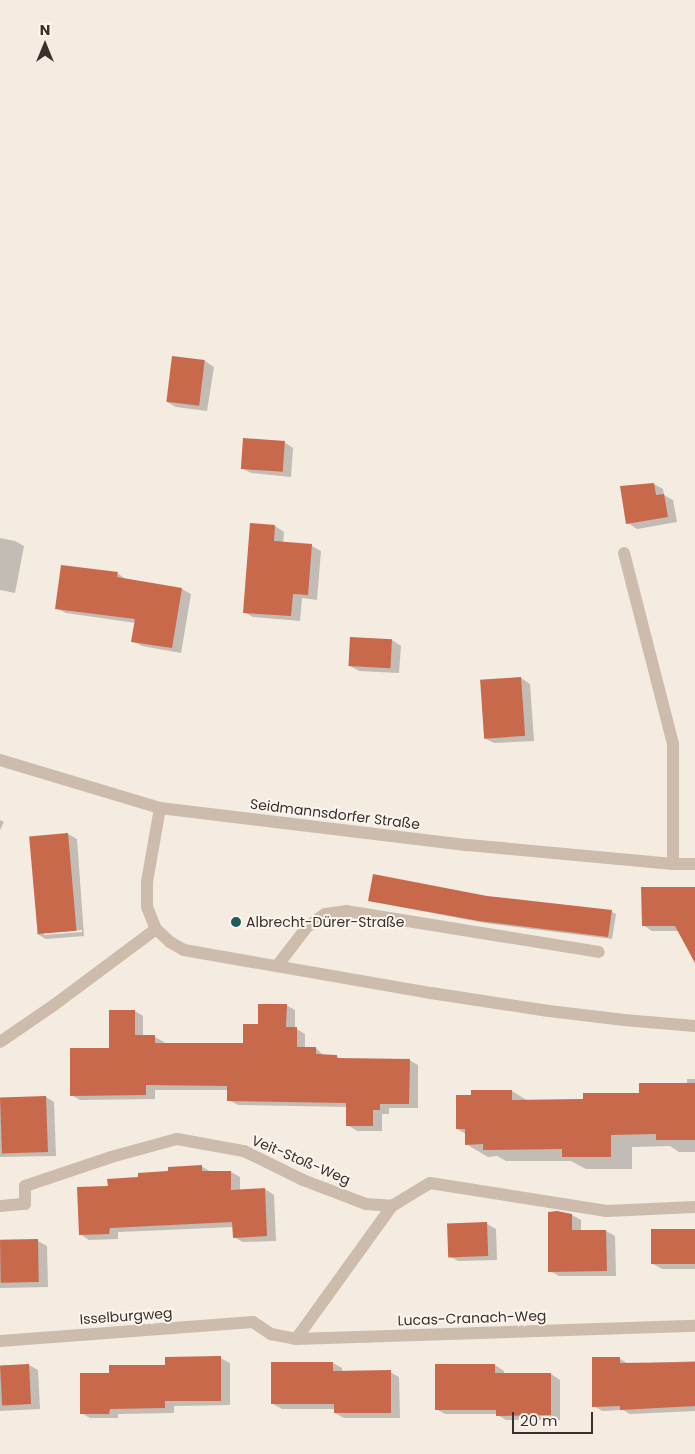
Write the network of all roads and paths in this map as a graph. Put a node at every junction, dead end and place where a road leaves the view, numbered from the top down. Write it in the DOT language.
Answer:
graph roads {
  1 [pos="624,553"];
  2 [pos="0,760"];
  3 [pos="160,808"];
  4 [pos="673,864"];
  5 [pos="695,864"];
  6 [pos="156,929"];
  7 [pos="599,952"];
  8 [pos="277,966"];
  9 [pos="695,1026"];
  10 [pos="0,1042"];
  11 [pos="0,1206"];
  12 [pos="392,1206"];
  13 [pos="695,1206"];
  14 [pos="253,1322"];
  15 [pos="695,1326"];
  16 [pos="296,1339"];
  17 [pos="0,1341"];
  1 -- 4 [label="street"];
  2 -- 3 [label="street, Seidmannsdorfer Straße"];
  3 -- 4 [label="street, Seidmannsdorfer Straße"];
  3 -- 6 [label="street"];
  4 -- 5 [label="street, Seidmannsdorfer Straße"];
  6 -- 8 [label="street"];
  6 -- 10 [label="street"];
  7 -- 8 [label="street"];
  8 -- 9 [label="street"];
  11 -- 12 [label="street, Veit-Stoß-Weg"];
  12 -- 13 [label="street"];
  12 -- 16 [label="street"];
  14 -- 16 [label="street, Lucas-Cranach-Weg"];
  14 -- 17 [label="street, Isselburgweg"];
  15 -- 16 [label="street, Lucas-Cranach-Weg"];
}
